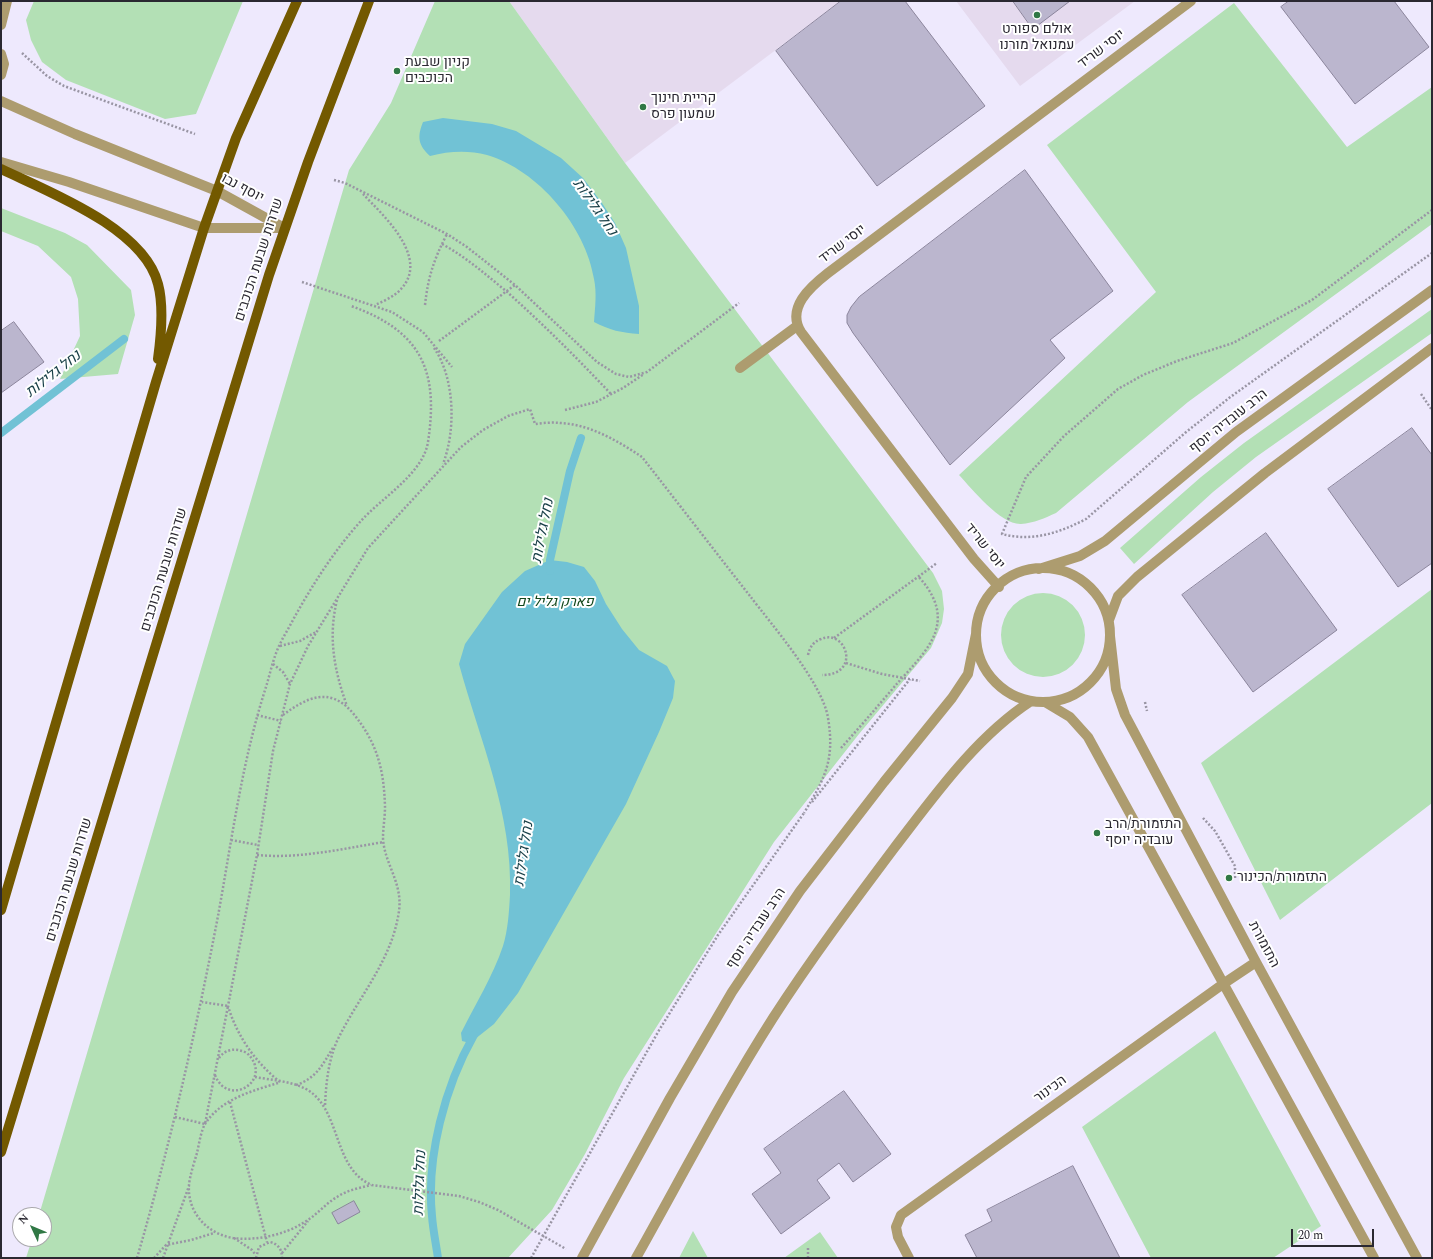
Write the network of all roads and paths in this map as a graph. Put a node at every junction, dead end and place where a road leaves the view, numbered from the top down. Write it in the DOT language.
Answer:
graph roads {
  1 [pos="8,1"];
  2 [pos="297,1"];
  3 [pos="369,1"];
  4 [pos="1191,1"];
  5 [pos="1,25"];
  6 [pos="20,51"];
  7 [pos="1,54"];
  8 [pos="1,75"];
  9 [pos="1,101"];
  10 [pos="195,134"];
  11 [pos="1,162"];
  12 [pos="1,169"];
  13 [pos="334,180"];
  14 [pos="216,191"];
  15 [pos="361,192"];
  16 [pos="1432,210"];
  17 [pos="204,228"];
  18 [pos="284,228"];
  19 [pos="447,234"];
  20 [pos="442,244"];
  21 [pos="1432,253"];
  22 [pos="302,282"];
  23 [pos="515,285"];
  24 [pos="1432,290"];
  25 [pos="506,292"];
  26 [pos="739,303"];
  27 [pos="375,305"];
  28 [pos="425,305"];
  29 [pos="351,306"];
  30 [pos="797,326"];
  31 [pos="423,332"];
  32 [pos="439,341"];
  33 [pos="1432,348"];
  34 [pos="452,367"];
  35 [pos="740,368"];
  36 [pos="647,372"];
  37 [pos="156,382"];
  38 [pos="611,394"];
  39 [pos="1421,394"];
  40 [pos="565,410"];
  41 [pos="1432,410"];
  42 [pos="442,466"];
  43 [pos="937,563"];
  44 [pos="1039,568"];
  45 [pos="919,577"];
  46 [pos="999,587"];
  47 [pos="338,596"];
  48 [pos="1109,620"];
  49 [pos="316,632"];
  50 [pos="976,634"];
  51 [pos="1110,636"];
  52 [pos="834,638"];
  53 [pos="279,646"];
  54 [pos="808,655"];
  55 [pos="846,663"];
  56 [pos="273,664"];
  57 [pos="822,676"];
  58 [pos="902,678"];
  59 [pos="910,679"];
  60 [pos="920,681"];
  61 [pos="290,684"];
  62 [pos="1031,701"];
  63 [pos="1045,702"];
  64 [pos="347,706"];
  65 [pos="257,715"];
  66 [pos="283,715"];
  67 [pos="281,721"];
  68 [pos="841,748"];
  69 [pos="804,813"];
  70 [pos="232,840"];
  71 [pos="384,842"];
  72 [pos="258,845"];
  73 [pos="257,855"];
  74 [pos="1,910"];
  75 [pos="1256,962"];
  76 [pos="1223,984"];
  77 [pos="202,1002"];
  78 [pos="228,1006"];
  79 [pos="337,1042"];
  80 [pos="218,1060"];
  81 [pos="215,1075"];
  82 [pos="255,1077"];
  83 [pos="280,1082"];
  84 [pos="295,1085"];
  85 [pos="230,1102"];
  86 [pos="325,1106"];
  87 [pos="175,1117"];
  88 [pos="205,1124"];
  89 [pos="1,1152"];
  90 [pos="372,1185"];
  91 [pos="189,1186"];
  92 [pos="313,1216"];
  93 [pos="214,1233"];
  94 [pos="266,1236"];
  95 [pos="542,1236"];
  96 [pos="233,1238"];
  97 [pos="267,1242"];
  98 [pos="166,1245"];
  99 [pos="808,1248"];
  100 [pos="282,1253"];
  101 [pos="256,1256"];
  102 [pos="577,1256"];
  103 [pos="137,1258"];
  104 [pos="154,1258"];
  105 [pos="163,1258"];
  106 [pos="282,1258"];
  107 [pos="530,1258"];
  108 [pos="636,1258"];
  109 [pos="808,1258"];
  110 [pos="909,1258"];
  111 [pos="1374,1258"];
  112 [pos="1417,1258"];
  1 -- 5 [label="street"];
  2 -- 14 [label="main road"];
  3 -- 18 [label="main road, שדרות שבעת הכוכבים"];
  4 -- 30 [label="street, יוסי שריד"];
  6 -- 10 [label="path"];
  7 -- 8 [label="street"];
  9 -- 14 [label="street, יוסף נבו"];
  11 -- 17 [label="street"];
  12 -- 37 [label="main road"];
  13 -- 15 [label="path"];
  14 -- 17 [label="main road"];
  14 -- 18 [label="street, יוסף נבו"];
  15 -- 19 [label="path"];
  15 -- 27 [label="path"];
  16 -- 21 [label="path"];
  17 -- 18 [label="street"];
  17 -- 37 [label="main road"];
  18 -- 89 [label="main road, שדרות שבעת הכוכבים"];
  19 -- 20 [label="path"];
  19 -- 23 [label="path"];
  20 -- 25 [label="path"];
  20 -- 28 [label="path"];
  22 -- 27 [label="path"];
  23 -- 25 [label="path"];
  23 -- 36 [label="path"];
  24 -- 44 [label="street, הרב עובדיה יוסף"];
  25 -- 32 [label="path"];
  25 -- 38 [label="path"];
  26 -- 36 [label="path"];
  27 -- 31 [label="path"];
  29 -- 53 [label="path"];
  30 -- 35 [label="street"];
  30 -- 46 [label="street, יוסי שריד"];
  31 -- 34 [label="path"];
  31 -- 42 [label="path"];
  33 -- 48 [label="street"];
  36 -- 38 [label="path"];
  37 -- 74 [label="main road"];
  38 -- 40 [label="path"];
  39 -- 41 [label="path"];
  42 -- 47 [label="path"];
  42 -- 69 [label="path"];
  43 -- 45 [label="path"];
  44 -- 46 [label="street"];
  44 -- 48 [label="street"];
  45 -- 52 [label="path"];
  45 -- 58 [label="path"];
  46 -- 50 [label="street"];
  47 -- 49 [label="path"];
  47 -- 64 [label="path"];
  48 -- 51 [label="street"];
  49 -- 53 [label="path"];
  49 -- 61 [label="path"];
  50 -- 62 [label="street"];
  50 -- 102 [label="street, הרב עובדיה יוסף"];
  51 -- 63 [label="street"];
  51 -- 75 [label="street, התזמורת"];
  52 -- 54 [label="path"];
  52 -- 55 [label="path"];
  53 -- 56 [label="path"];
  55 -- 57 [label="path"];
  55 -- 58 [label="path"];
  56 -- 61 [label="path"];
  56 -- 65 [label="path"];
  58 -- 59 [label="path"];
  58 -- 68 [label="path"];
  59 -- 60 [label="path"];
  59 -- 69 [label="path"];
  61 -- 66 [label="path"];
  62 -- 63 [label="street"];
  62 -- 108 [label="street"];
  63 -- 76 [label="street"];
  64 -- 66 [label="path"];
  64 -- 71 [label="path"];
  65 -- 67 [label="path"];
  65 -- 70 [label="path"];
  66 -- 67 [label="path"];
  67 -- 72 [label="path"];
  69 -- 95 [label="path"];
  70 -- 72 [label="path"];
  70 -- 77 [label="path"];
  71 -- 73 [label="path"];
  71 -- 79 [label="path"];
  72 -- 73 [label="path"];
  73 -- 78 [label="path"];
  75 -- 76 [label="street, הכינור"];
  75 -- 112 [label="street, התזמורת"];
  76 -- 110 [label="street, הכינור"];
  76 -- 111 [label="street"];
  77 -- 78 [label="path"];
  77 -- 87 [label="path"];
  78 -- 80 [label="path"];
  78 -- 83 [label="path"];
  79 -- 84 [label="path"];
  79 -- 86 [label="path"];
  80 -- 81 [label="path"];
  80 -- 82 [label="path"];
  81 -- 82 [label="path"];
  81 -- 88 [label="path"];
  82 -- 83 [label="path"];
  83 -- 84 [label="path"];
  83 -- 85 [label="path"];
  84 -- 86 [label="path"];
  85 -- 88 [label="path"];
  85 -- 94 [label="path"];
  86 -- 90 [label="path"];
  87 -- 88 [label="path"];
  87 -- 103 [label="path"];
  88 -- 91 [label="path"];
  90 -- 92 [label="path"];
  90 -- 95 [label="path"];
  91 -- 93 [label="path"];
  91 -- 98 [label="path"];
  92 -- 94 [label="path"];
  92 -- 100 [label="path"];
  93 -- 96 [label="path"];
  93 -- 98 [label="path"];
  94 -- 96 [label="path"];
  94 -- 97 [label="path"];
  95 -- 102 [label="path"];
  95 -- 107 [label="path"];
  96 -- 101 [label="path"];
  97 -- 100 [label="path"];
  97 -- 101 [label="path"];
  98 -- 104 [label="path"];
  98 -- 105 [label="path"];
  99 -- 109 [label="path"];
  100 -- 106 [label="path"];
}
